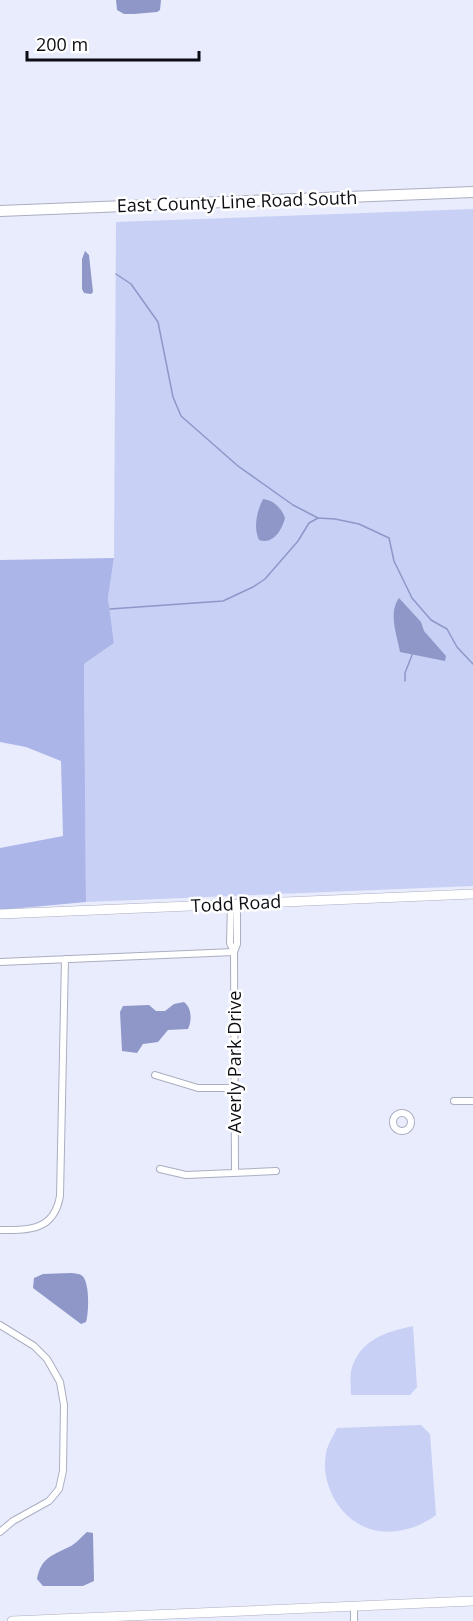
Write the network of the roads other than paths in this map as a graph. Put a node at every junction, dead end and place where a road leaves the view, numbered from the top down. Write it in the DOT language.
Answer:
graph roads {
  1 [pos="473,192"];
  2 [pos="0,211"];
  3 [pos="473,894"];
  4 [pos="234,904"];
  5 [pos="0,914"];
  6 [pos="234,952"];
  7 [pos="65,959"];
  8 [pos="0,962"];
  9 [pos="155,1075"];
  10 [pos="235,1088"];
  11 [pos="454,1101"];
  12 [pos="473,1101"];
  13 [pos="160,1169"];
  14 [pos="276,1171"];
  15 [pos="236,1173"];
  16 [pos="0,1230"];
  17 [pos="0,1325"];
  18 [pos="0,1531"];
  19 [pos="473,1601"];
  20 [pos="354,1606"];
  21 [pos="217,1617"];
  22 [pos="12,1621"];
  23 [pos="354,1621"];
  1 -- 2 [label="main road, East County Line Road South"];
  3 -- 4 [label="street, Todd Road"];
  4 -- 5 [label="street, Todd Road"];
  4 -- 6 [label="street, Averly Park Drive"];
  6 -- 7 [label="street"];
  6 -- 10 [label="street, Averly Park Drive"];
  7 -- 8 [label="street"];
  7 -- 16 [label="street"];
  9 -- 10 [label="street"];
  10 -- 15 [label="street, Averly Park Drive"];
  11 -- 12 [label="street"];
  13 -- 15 [label="street"];
  14 -- 15 [label="street"];
  17 -- 18 [label="street"];
  19 -- 20 [label="street"];
  20 -- 21 [label="street"];
  20 -- 23 [label="street"];
  21 -- 22 [label="street"];
}
